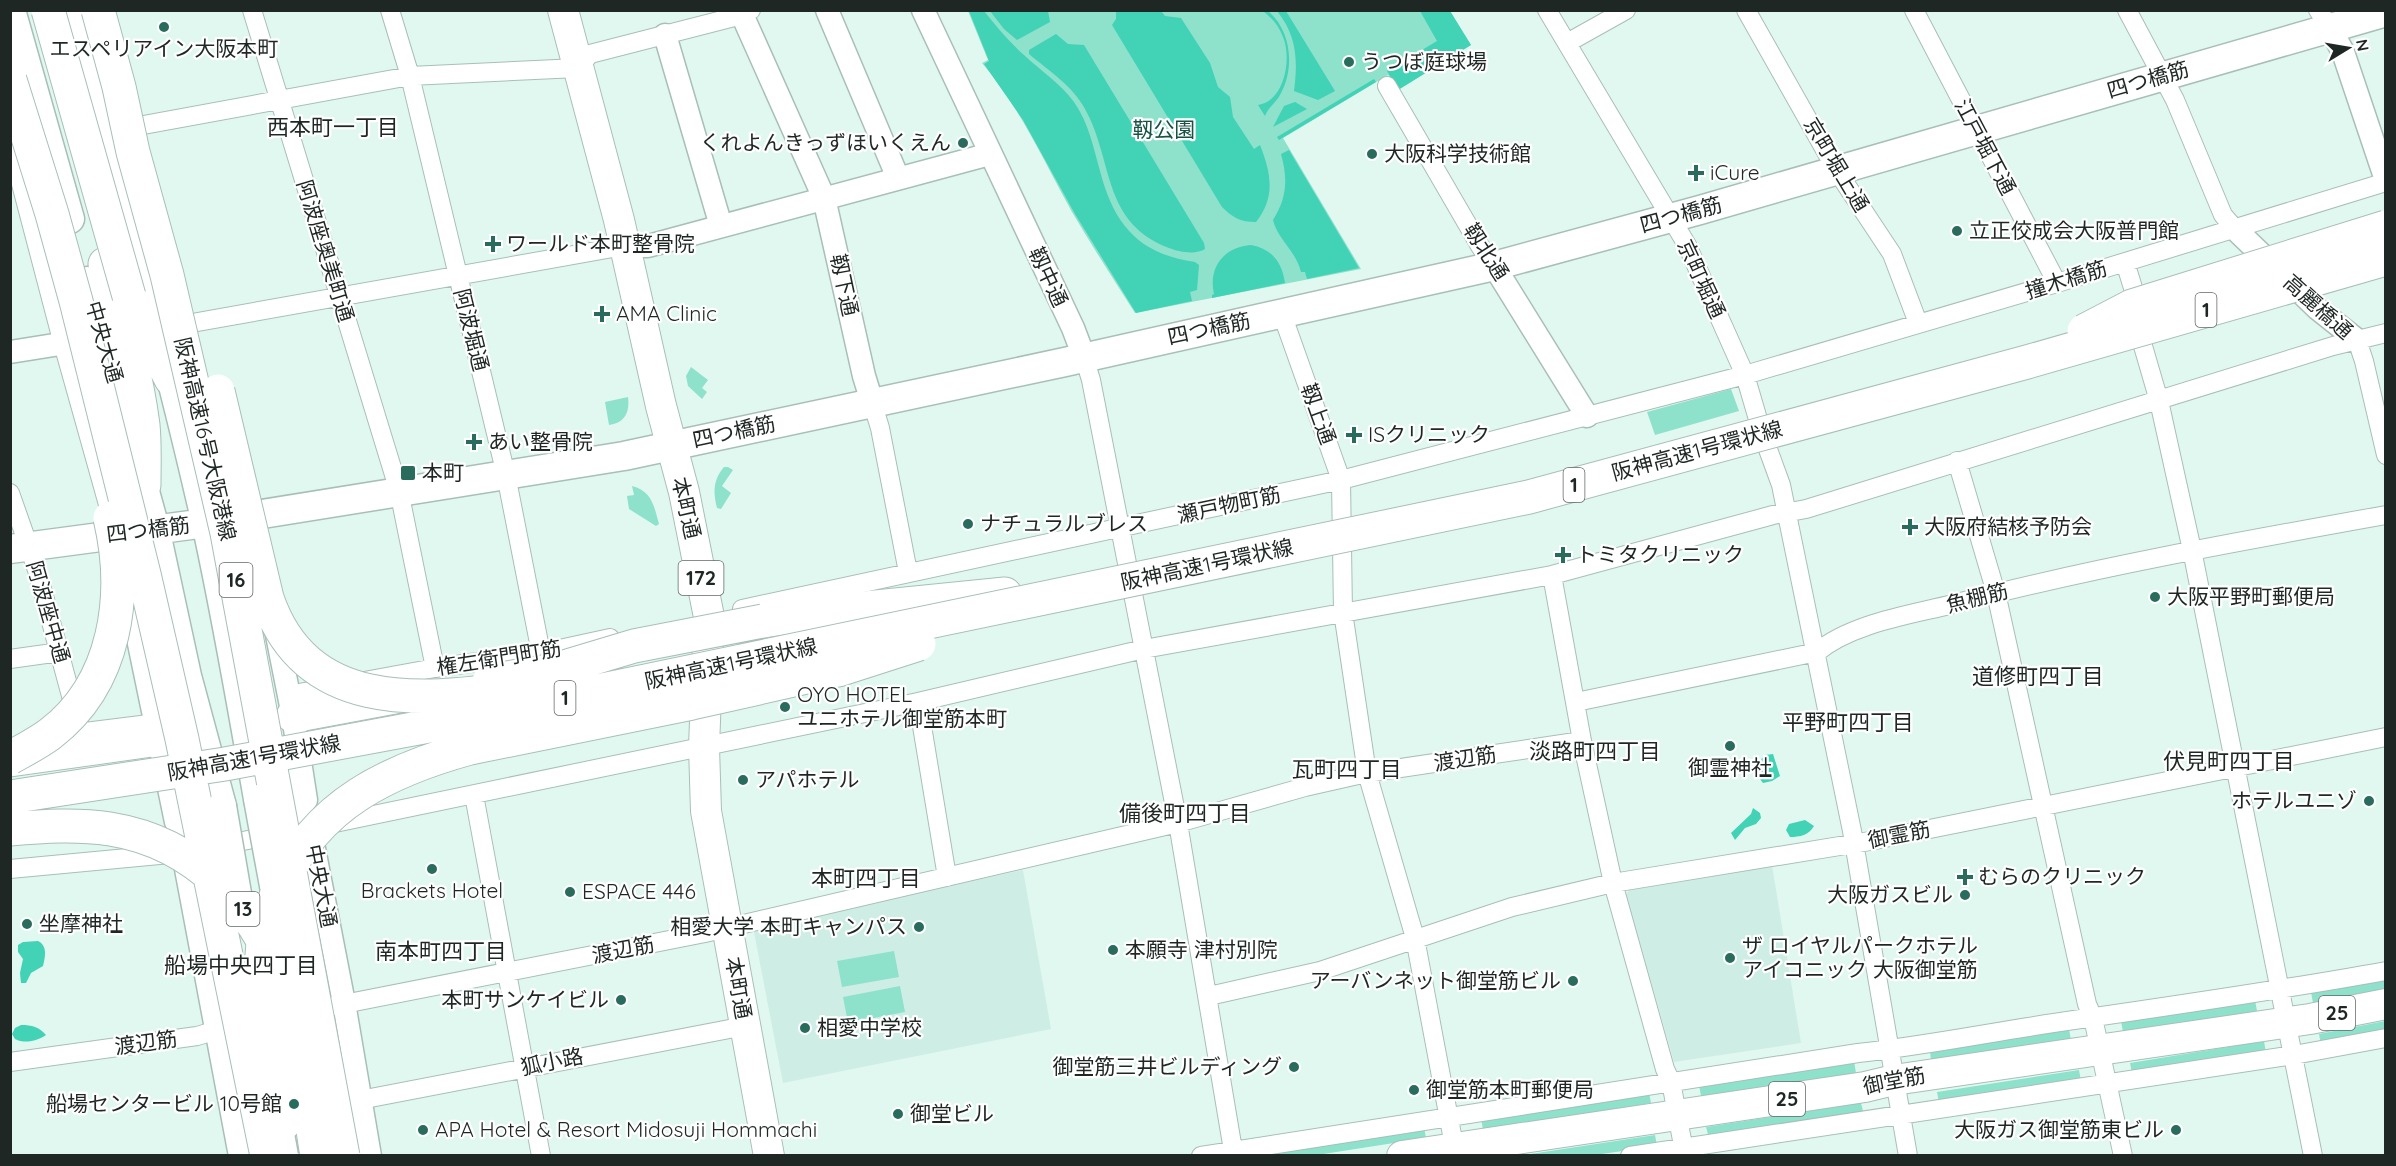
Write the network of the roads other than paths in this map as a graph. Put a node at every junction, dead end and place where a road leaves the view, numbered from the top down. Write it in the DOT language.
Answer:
graph roads {
  1 [pos="11,10"];
  2 [pos="33,10"];
  3 [pos="48,10"];
  4 [pos="70,10"];
  5 [pos="98,10"];
  6 [pos="106,10"];
  7 [pos="252,10"];
  8 [pos="390,10"];
  9 [pos="563,10"];
  10 [pos="827,10"];
  11 [pos="924,10"];
  12 [pos="1547,10"];
  13 [pos="1626,10"];
  14 [pos="1746,10"];
  15 [pos="1914,10"];
  16 [pos="2127,10"];
  17 [pos="744,12"];
  18 [pos="2385,12"];
  19 [pos="2324,19"];
  20 [pos="665,35"];
  21 [pos="1567,43"];
  22 [pos="578,68"];
  23 [pos="410,76"];
  24 [pos="10,80"];
  25 [pos="1388,86"];
  26 [pos="119,87"];
  27 [pos="2169,88"];
  28 [pos="279,102"];
  29 [pos="138,126"];
  30 [pos="1976,129"];
  31 [pos="14,141"];
  32 [pos="990,154"];
  33 [pos="1837,171"];
  34 [pos="898,178"];
  35 [pos="2385,181"];
  36 [pos="824,198"];
  37 [pos="1671,217"];
  38 [pos="2229,222"];
  39 [pos="721,226"];
  40 [pos="2385,227"];
  41 [pos="624,246"];
  42 [pos="2385,259"];
  43 [pos="2125,262"];
  44 [pos="1494,266"];
  45 [pos="457,275"];
  46 [pos="2057,283"];
  47 [pos="339,296"];
  48 [pos="122,298"];
  49 [pos="1282,314"];
  50 [pos="192,324"];
  51 [pos="1918,324"];
  52 [pos="2385,333"];
  53 [pos="103,337"];
  54 [pos="2356,340"];
  55 [pos="63,344"];
  56 [pos="10,352"];
  57 [pos="1084,357"];
  58 [pos="2027,362"];
  59 [pos="1745,375"];
  60 [pos="171,379"];
  61 [pos="2159,401"];
  62 [pos="872,402"];
  63 [pos="1587,416"];
  64 [pos="671,446"];
  65 [pos="2385,455"];
  66 [pos="1957,461"];
  67 [pos="506,475"];
  68 [pos="1341,480"];
  69 [pos="144,485"];
  70 [pos="399,491"];
  71 [pos="10,493"];
  72 [pos="1787,512"];
  73 [pos="255,515"];
  74 [pos="2385,515"];
  75 [pos="206,523"];
  76 [pos="155,528"];
  77 [pos="1119,529"];
  78 [pos="116,533"];
  79 [pos="19,548"];
  80 [pos="2192,550"];
  81 [pos="908,572"];
  82 [pos="1121,572"];
  83 [pos="1552,575"];
  84 [pos="1074,593"];
  85 [pos="1996,593"];
  86 [pos="1343,612"];
  87 [pos="710,617"];
  88 [pos="1144,649"];
  89 [pos="60,652"];
  90 [pos="1817,652"];
  91 [pos="541,653"];
  92 [pos="10,658"];
  93 [pos="745,661"];
  94 [pos="235,665"];
  95 [pos="188,676"];
  96 [pos="437,678"];
  97 [pos="918,702"];
  98 [pos="1576,702"];
  99 [pos="291,706"];
  100 [pos="158,731"];
  101 [pos="81,733"];
  102 [pos="2385,737"];
  103 [pos="1582,741"];
  104 [pos="10,743"];
  105 [pos="704,747"];
  106 [pos="10,759"];
  107 [pos="2236,767"];
  108 [pos="1367,774"];
  109 [pos="474,795"];
  110 [pos="10,797"];
  111 [pos="2042,806"];
  112 [pos="1178,824"];
  113 [pos="310,828"];
  114 [pos="10,829"];
  115 [pos="1854,844"];
  116 [pos="183,853"];
  117 [pos="10,869"];
  118 [pos="947,877"];
  119 [pos="1613,883"];
  120 [pos="727,927"];
  121 [pos="1415,938"];
  122 [pos="2385,971"];
  123 [pos="507,973"];
  124 [pos="2281,990"];
  125 [pos="1209,996"];
  126 [pos="344,1004"];
  127 [pos="2385,1004"];
  128 [pos="2093,1018"];
  129 [pos="2288,1022"];
  130 [pos="745,1026"];
  131 [pos="216,1030"];
  132 [pos="2385,1038"];
  133 [pos="2100,1048"];
  134 [pos="1890,1050"];
  135 [pos="2294,1055"];
  136 [pos="10,1062"];
  137 [pos="524,1067"];
  138 [pos="1894,1080"];
  139 [pos="1671,1082"];
  140 [pos="2107,1082"];
  141 [pos="360,1100"];
  142 [pos="1678,1115"];
  143 [pos="1900,1115"];
  144 [pos="1449,1116"];
  145 [pos="1455,1151"];
  146 [pos="1685,1151"];
  147 [pos="1234,1153"];
  148 [pos="240,1155"];
  149 [pos="267,1155"];
  150 [pos="284,1155"];
  151 [pos="290,1155"];
  152 [pos="317,1155"];
  153 [pos="324,1155"];
  154 [pos="343,1155"];
  155 [pos="370,1155"];
  156 [pos="541,1155"];
  157 [pos="769,1155"];
  158 [pos="1201,1155"];
  159 [pos="1402,1155"];
  160 [pos="1630,1155"];
  161 [pos="1908,1155"];
  162 [pos="2123,1155"];
  163 [pos="2313,1155"];
  1 -- 53 [label="main road, 中央大通"];
  2 -- 48 [label="highway"];
  3 -- 48 [label="highway, bridge"];
  4 -- 60 [label="main road, 中央大通"];
  5 -- 26 [label="highway, 阪神高速16号大阪港線 / 16, bridge"];
  6 -- 29 [label="street"];
  7 -- 28 [label="street, 阿波座奥美町通"];
  8 -- 23 [label="street, 阿波堀通"];
  9 -- 22 [label="highway, 本町通 / 172"];
  10 -- 34 [label="street"];
  11 -- 32 [label="street, 靱中通"];
  12 -- 21 [label="street, 京町堀通"];
  13 -- 21 [label="street"];
  14 -- 33 [label="street, 京町堀上通"];
  15 -- 30 [label="street, 江戸堀下通"];
  16 -- 27 [label="street"];
  17 -- 20 [label="street"];
  17 -- 36 [label="street, 靱下通"];
  18 -- 19 [label="main road, 四つ橋筋"];
  19 -- 27 [label="main road, 四つ橋筋"];
  19 -- 35 [label="street"];
  20 -- 22 [label="street"];
  20 -- 39 [label="street"];
  21 -- 37 [label="street, 京町堀通"];
  22 -- 23 [label="street"];
  22 -- 41 [label="highway, 本町通 / 172"];
  23 -- 28 [label="street"];
  23 -- 45 [label="street, 阿波堀通"];
  24 -- 31 [label="highway, bridge"];
  25 -- 44 [label="street, 靱北通"];
  26 -- 93 [label="highway, bridge"];
  26 -- 154 [label="highway, 阪神高速16号大阪港線 / 16, bridge"];
  27 -- 30 [label="main road, 四つ橋筋"];
  27 -- 38 [label="street"];
  28 -- 29 [label="street"];
  28 -- 47 [label="street, 阿波座奥美町通"];
  29 -- 50 [label="street"];
  30 -- 33 [label="main road, 四つ橋筋"];
  30 -- 46 [label="street, 江戸堀下通"];
  31 -- 55 [label="street"];
  31 -- 106 [label="highway, bridge"];
  31 -- 149 [label="highway, bridge"];
  32 -- 34 [label="street"];
  32 -- 57 [label="street, 靱中通"];
  33 -- 37 [label="main road, 四つ橋筋"];
  33 -- 51 [label="street, 京町堀上通"];
  34 -- 36 [label="street"];
  35 -- 38 [label="street, 撞木橋筋"];
  36 -- 39 [label="street"];
  36 -- 62 [label="street, 靱下通"];
  37 -- 44 [label="main road, 四つ橋筋"];
  37 -- 59 [label="street, 京町堀通"];
  38 -- 43 [label="street, 撞木橋筋"];
  38 -- 54 [label="street, 高麗橋通"];
  39 -- 41 [label="street"];
  40 -- 58 [label="highway, bridge"];
  41 -- 45 [label="street"];
  41 -- 64 [label="highway, 本町通 / 172"];
  42 -- 58 [label="highway, 阪神高速1号環状線 / 1, bridge"];
  43 -- 46 [label="street, 撞木橋筋"];
  43 -- 61 [label="street"];
  44 -- 49 [label="main road, 四つ橋筋"];
  44 -- 63 [label="street, 靱北通"];
  45 -- 47 [label="street"];
  45 -- 67 [label="street, 阿波堀通"];
  46 -- 51 [label="street, 撞木橋筋"];
  47 -- 50 [label="street"];
  47 -- 70 [label="street, 阿波座奥美町通"];
  48 -- 60 [label="highway"];
  48 -- 69 [label="highway"];
  49 -- 57 [label="main road, 四つ橋筋"];
  49 -- 68 [label="street, 靱上通"];
  50 -- 73 [label="street"];
  51 -- 59 [label="street, 撞木橋筋"];
  52 -- 54 [label="street"];
  53 -- 55 [label="street"];
  53 -- 69 [label="main road, 中央大通"];
  54 -- 61 [label="street"];
  54 -- 65 [label="street, 高麗橋通"];
  55 -- 56 [label="street"];
  55 -- 78 [label="street"];
  57 -- 62 [label="main road, 四つ橋筋"];
  57 -- 77 [label="street, 靱中通"];
  58 -- 82 [label="highway, 阪神高速1号環状線 / 1, bridge"];
  59 -- 63 [label="street, 瀬戸物町筋"];
  59 -- 72 [label="street, 京町堀通"];
  60 -- 75 [label="main road, 中央大通"];
  61 -- 66 [label="street"];
  61 -- 80 [label="street"];
  62 -- 64 [label="main road, 四つ橋筋"];
  62 -- 81 [label="street, 靱下通"];
  63 -- 68 [label="street, 瀬戸物町筋"];
  64 -- 67 [label="main road, 四つ橋筋"];
  64 -- 87 [label="highway, 本町通 / 172"];
  66 -- 72 [label="street"];
  66 -- 85 [label="street"];
  67 -- 70 [label="main road, 四つ橋筋"];
  67 -- 91 [label="street, 阿波堀通"];
  68 -- 77 [label="street, 瀬戸物町筋"];
  68 -- 86 [label="street, 靱上通"];
  69 -- 76 [label="main road, 中央大通"];
  70 -- 73 [label="main road, 四つ橋筋"];
  70 -- 96 [label="street, 阿波座奥美町通"];
  71 -- 79 [label="street, 阿波座中通"];
  72 -- 83 [label="street"];
  72 -- 90 [label="street, 京町堀通"];
  73 -- 75 [label="main road, 四つ橋筋"];
  73 -- 99 [label="street"];
  74 -- 80 [label="street, 魚棚筋"];
  75 -- 76 [label="main road, 四つ橋筋"];
  75 -- 94 [label="main road, 中央大通"];
  76 -- 78 [label="main road, 四つ橋筋"];
  76 -- 95 [label="main road, 中央大通"];
  77 -- 81 [label="street, 瀬戸物町筋"];
  77 -- 82 [label="street, 靱中通"];
  78 -- 79 [label="main road, 四つ橋筋"];
  78 -- 100 [label="street"];
  79 -- 89 [label="street, 阿波座中通"];
  80 -- 85 [label="street, 魚棚筋"];
  80 -- 107 [label="street"];
  81 -- 87 [label="street, 瀬戸物町筋"];
  82 -- 84 [label="highway, 阪神高速1号環状線 / 1, bridge"];
  82 -- 88 [label="street, 靱中通"];
  82 -- 96 [label="highway, bridge"];
  83 -- 86 [label="street"];
  83 -- 98 [label="street"];
  84 -- 93 [label="highway, 阪神高速1号環状線 / 1, bridge"];
  84 -- 151 [label="highway, 1, bridge"];
  85 -- 90 [label="street, 魚棚筋"];
  85 -- 111 [label="street"];
  86 -- 88 [label="street"];
  86 -- 108 [label="street, 靱上通"];
  87 -- 91 [label="street, 権左衛門町筋"];
  87 -- 105 [label="highway, 本町通 / 172"];
  88 -- 97 [label="street"];
  88 -- 112 [label="street, 靱中通"];
  89 -- 92 [label="street"];
  89 -- 101 [label="street, 阿波座中通"];
  90 -- 98 [label="street, 魚棚筋"];
  90 -- 115 [label="street, 京町堀通"];
  91 -- 96 [label="street, 権左衛門町筋"];
  93 -- 110 [label="highway, 阪神高速1号環状線 / 1, bridge"];
  94 -- 113 [label="street, 中央大通"];
  94 -- 153 [label="main road, 中央大通, bridge"];
  95 -- 116 [label="street, 中央大通"];
  95 -- 150 [label="main road, 中央大通, bridge"];
  96 -- 99 [label="highway"];
  97 -- 105 [label="street"];
  97 -- 118 [label="street"];
  98 -- 103 [label="street"];
  99 -- 113 [label="street"];
  100 -- 101 [label="street"];
  100 -- 106 [label="highway"];
  100 -- 116 [label="street"];
  101 -- 104 [label="street"];
  102 -- 107 [label="street, 御霊筋"];
  103 -- 108 [label="street, 渡辺筋"];
  103 -- 119 [label="street"];
  105 -- 109 [label="street"];
  105 -- 120 [label="highway, 本町通 / 172"];
  107 -- 111 [label="street, 御霊筋"];
  107 -- 124 [label="street"];
  108 -- 112 [label="street, 渡辺筋"];
  108 -- 121 [label="street, 靱上通"];
  109 -- 113 [label="street"];
  109 -- 123 [label="street"];
  111 -- 115 [label="street, 御霊筋"];
  111 -- 128 [label="street"];
  112 -- 118 [label="street, 渡辺筋"];
  112 -- 125 [label="street, 靱中通"];
  113 -- 116 [label="street"];
  113 -- 126 [label="street, 中央大通"];
  114 -- 152 [label="highway, 13, bridge"];
  115 -- 119 [label="street, 御霊筋"];
  115 -- 134 [label="street, 京町堀通"];
  116 -- 117 [label="street"];
  116 -- 131 [label="street, 中央大通"];
  118 -- 120 [label="street, 渡辺筋"];
  119 -- 121 [label="street, 御霊筋"];
  119 -- 139 [label="street"];
  120 -- 123 [label="street, 渡辺筋"];
  120 -- 130 [label="highway, 本町通 / 172"];
  121 -- 125 [label="street, 御霊筋"];
  121 -- 144 [label="street, 靱上通"];
  122 -- 124 [label="street"];
  123 -- 126 [label="street, 渡辺筋"];
  123 -- 137 [label="street"];
  124 -- 128 [label="street"];
  124 -- 129 [label="street"];
  125 -- 147 [label="street, 靱中通"];
  126 -- 131 [label="street, 渡辺筋"];
  126 -- 141 [label="street, 中央大通"];
  127 -- 129 [label="highway, 御堂筋 / 25"];
  128 -- 133 [label="street"];
  128 -- 134 [label="street"];
  129 -- 133 [label="highway, 御堂筋 / 25"];
  129 -- 135 [label="street"];
  130 -- 137 [label="street, 狐小路"];
  130 -- 157 [label="highway, 本町通 / 172"];
  131 -- 136 [label="street, 渡辺筋"];
  131 -- 148 [label="street, 中央大通"];
  132 -- 135 [label="street"];
  133 -- 138 [label="highway, 御堂筋 / 25"];
  133 -- 140 [label="street"];
  134 -- 138 [label="street, 京町堀通"];
  134 -- 139 [label="street"];
  135 -- 140 [label="street"];
  135 -- 163 [label="street"];
  137 -- 141 [label="street, 狐小路"];
  137 -- 156 [label="street"];
  138 -- 142 [label="highway, 御堂筋 / 25"];
  138 -- 143 [label="street, 京町堀通"];
  139 -- 142 [label="street"];
  139 -- 144 [label="street"];
  140 -- 143 [label="street"];
  140 -- 162 [label="street"];
  141 -- 155 [label="street, 中央大通"];
  142 -- 145 [label="highway, 御堂筋 / 25"];
  142 -- 146 [label="street"];
  143 -- 146 [label="street"];
  143 -- 161 [label="street, 京町堀通"];
  144 -- 145 [label="street, 靱上通"];
  144 -- 147 [label="street"];
  145 -- 159 [label="highway, 御堂筋 / 25"];
  146 -- 160 [label="street"];
  147 -- 158 [label="street"];
}
